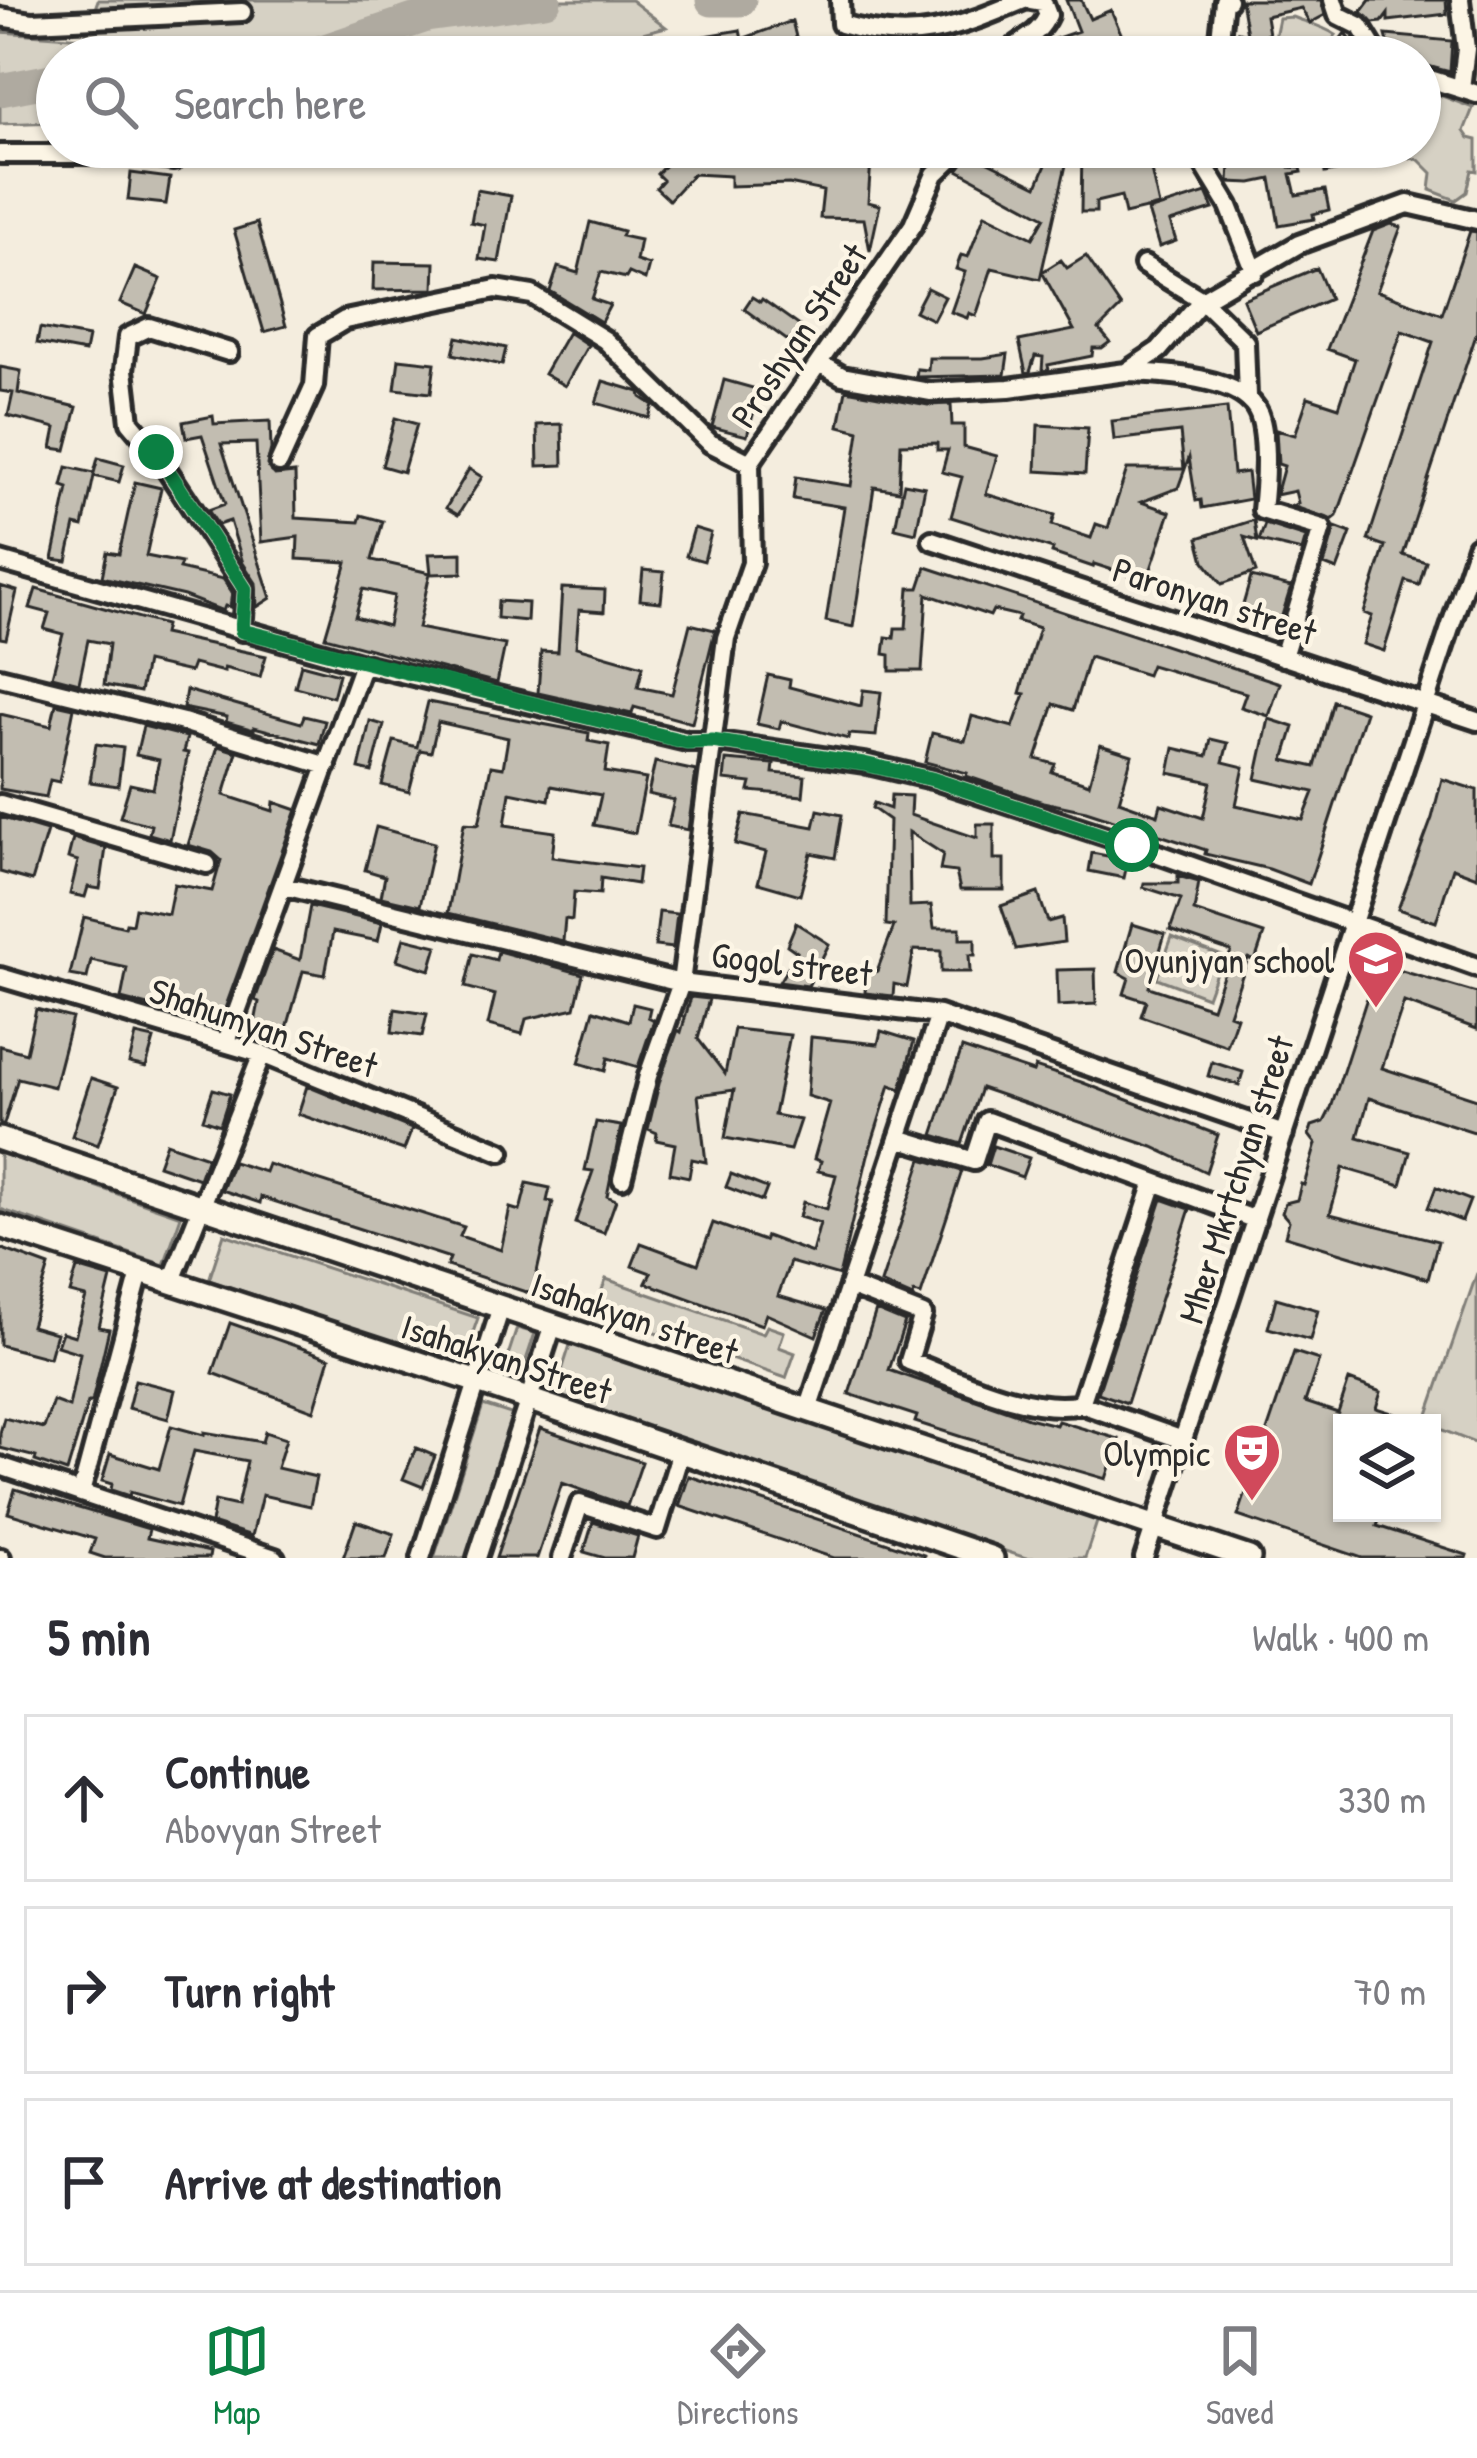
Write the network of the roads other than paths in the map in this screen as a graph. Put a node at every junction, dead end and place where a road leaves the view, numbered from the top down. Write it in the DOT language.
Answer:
graph roads {
  1 [pos="1028,0"];
  2 [pos="1228,0"];
  3 [pos="1334,0"];
  4 [pos="1460,0"];
  5 [pos="840,1"];
  6 [pos="242,12"];
  7 [pos="0,17"];
  8 [pos="1033,36"];
  9 [pos="1221,36"];
  10 [pos="1366,36"];
  11 [pos="1469,91"];
  12 [pos="0,154"];
  13 [pos="36,154"];
  14 [pos="941,168"];
  15 [pos="1207,168"];
  16 [pos="1477,220"];
  17 [pos="1144,265"];
  18 [pos="1255,272"];
  19 [pos="1202,300"];
  20 [pos="229,352"];
  21 [pos="821,364"];
  22 [pos="1126,373"];
  23 [pos="1246,396"];
  24 [pos="279,463"];
  25 [pos="750,463"];
  26 [pos="932,540"];
  27 [pos="1477,546"];
  28 [pos="0,561"];
  29 [pos="242,631"];
  30 [pos="1282,657"];
  31 [pos="363,664"];
  32 [pos="0,677"];
  33 [pos="1426,706"];
  34 [pos="1477,721"];
  35 [pos="712,741"];
  36 [pos="327,766"];
  37 [pos="0,804"];
  38 [pos="207,864"];
  39 [pos="284,886"];
  40 [pos="1354,927"];
  41 [pos="1477,967"];
  42 [pos="0,977"];
  43 [pos="681,983"];
  44 [pos="939,1015"];
  45 [pos="226,1042"];
  46 [pos="262,1054"];
  47 [pos="1285,1134"];
  48 [pos="898,1138"];
  49 [pos="0,1139"];
  50 [pos="501,1152"];
  51 [pos="622,1178"];
  52 [pos="1154,1182"];
  53 [pos="201,1208"];
  54 [pos="1256,1220"];
  55 [pos="0,1226"];
  56 [pos="140,1273"];
  57 [pos="172,1283"];
  58 [pos="849,1286"];
  59 [pos="501,1307"];
  60 [pos="553,1324"];
  61 [pos="478,1382"];
  62 [pos="528,1400"];
  63 [pos="1081,1404"];
  64 [pos="808,1410"];
  65 [pos="1184,1440"];
  66 [pos="681,1451"];
  67 [pos="0,1466"];
  68 [pos="81,1493"];
  69 [pos="1155,1526"];
  70 [pos="275,1558"];
  71 [pos="421,1558"];
  72 [pos="477,1558"];
  73 [pos="562,1558"];
  74 [pos="992,1558"];
  75 [pos="1144,1558"];
  76 [pos="1250,1558"];
  1 -- 5 [label="street"];
  1 -- 8 [label="street"];
  2 -- 9 [label="street"];
  3 -- 10 [label="street"];
  4 -- 11 [label="street"];
  6 -- 7 [label="street"];
  12 -- 13 [label="street"];
  14 -- 21 [label="street, Proshyan Street"];
  15 -- 18 [label="street"];
  16 -- 18 [label="street"];
  17 -- 19 [label="street"];
  18 -- 19 [label="street"];
  19 -- 22 [label="street"];
  19 -- 23 [label="street"];
  20 -- 29 [label="street"];
  21 -- 22 [label="street"];
  21 -- 25 [label="street, Proshyan Street"];
  22 -- 23 [label="street"];
  23 -- 30 [label="street"];
  24 -- 25 [label="street"];
  25 -- 35 [label="street, Proshyan Street"];
  26 -- 30 [label="street, Paronyan street"];
  27 -- 33 [label="street, Mher Mkrtchyan street"];
  28 -- 29 [label="street"];
  29 -- 31 [label="street"];
  30 -- 33 [label="street, Paronyan street"];
  31 -- 35 [label="street"];
  31 -- 36 [label="street"];
  32 -- 36 [label="street"];
  33 -- 34 [label="street, Paronyan street"];
  33 -- 40 [label="street, Mher Mkrtchyan street"];
  35 -- 40 [label="street"];
  35 -- 43 [label="street, Proshyan Street"];
  36 -- 39 [label="street"];
  37 -- 38 [label="street"];
  39 -- 43 [label="street, Gogol street"];
  39 -- 45 [label="street"];
  40 -- 41 [label="street"];
  40 -- 47 [label="street, Mher Mkrtchyan street"];
  42 -- 45 [label="street, Shahumyan Street"];
  43 -- 44 [label="street, Gogol street"];
  43 -- 51 [label="street, Proshyan Street"];
  44 -- 47 [label="street, Gogol street"];
  44 -- 48 [label="street"];
  45 -- 46 [label="street, Shahumyan Street"];
  46 -- 50 [label="street, Shahumyan Street"];
  46 -- 53 [label="street"];
  47 -- 54 [label="street, Mher Mkrtchyan street"];
  48 -- 52 [label="street"];
  48 -- 58 [label="street"];
  49 -- 53 [label="street, Isahakyan street"];
  52 -- 54 [label="street"];
  52 -- 63 [label="street"];
  53 -- 57 [label="street"];
  53 -- 59 [label="street, Isahakyan street"];
  54 -- 65 [label="street, Mher Mkrtchyan street"];
  55 -- 56 [label="street, Isahakyan Street"];
  56 -- 57 [label="street, Isahakyan Street"];
  56 -- 68 [label="street"];
  57 -- 61 [label="street, Isahakyan Street"];
  58 -- 63 [label="street"];
  58 -- 64 [label="street"];
  59 -- 60 [label="street, Isahakyan street"];
  59 -- 61 [label="street"];
  60 -- 62 [label="street"];
  60 -- 64 [label="street, Isahakyan street"];
  61 -- 62 [label="street, Isahakyan Street"];
  61 -- 71 [label="street"];
  62 -- 66 [label="street, Isahakyan Street"];
  62 -- 72 [label="street"];
  63 -- 65 [label="street"];
  64 -- 69 [label="street, Isahakyan street"];
  65 -- 69 [label="street, Mher Mkrtchyan street"];
  66 -- 73 [label="street"];
  66 -- 74 [label="street, Isahakyan Street"];
  67 -- 68 [label="street"];
  68 -- 70 [label="street"];
  69 -- 75 [label="street, Mher Mkrtchyan street"];
  69 -- 76 [label="street, Isahakyan street"];
}
